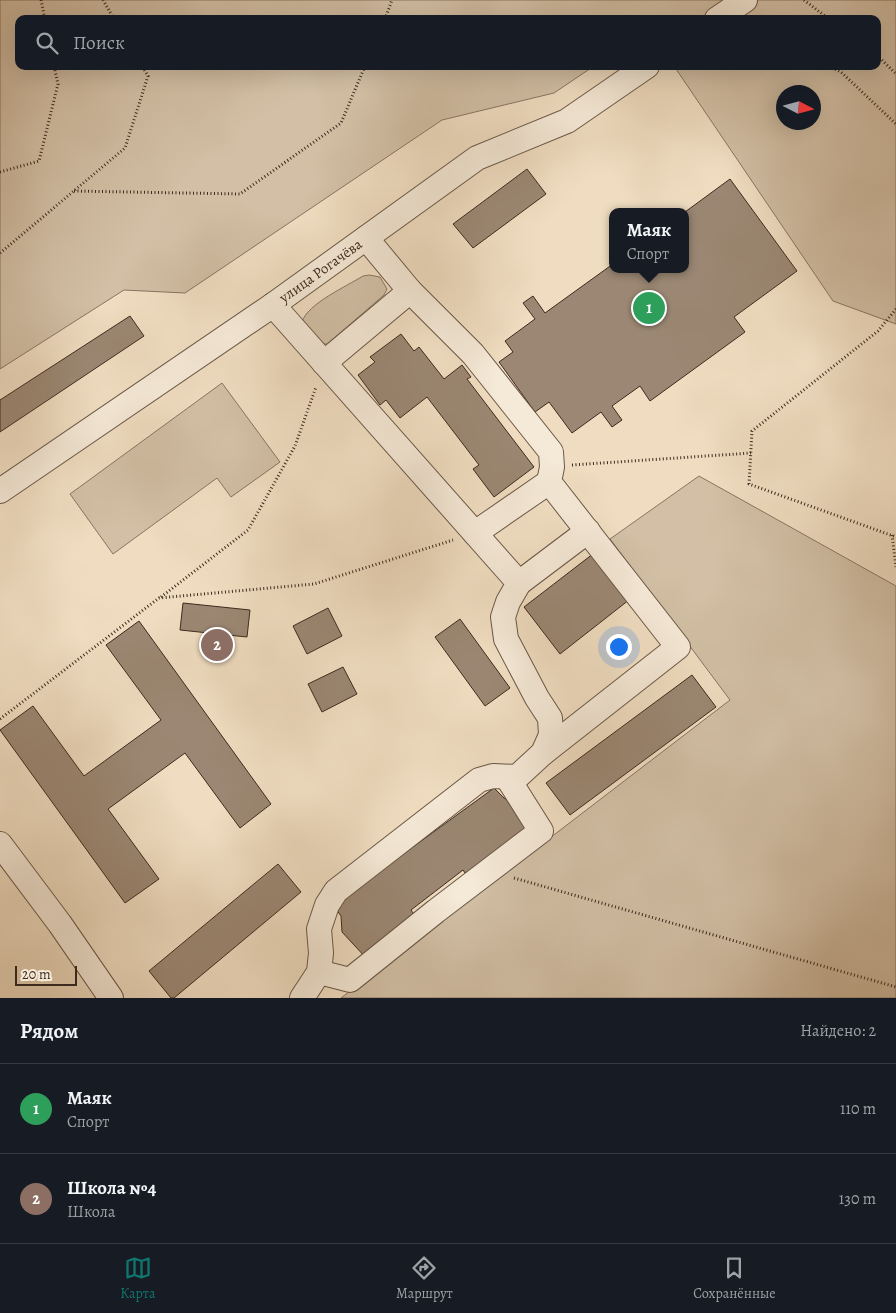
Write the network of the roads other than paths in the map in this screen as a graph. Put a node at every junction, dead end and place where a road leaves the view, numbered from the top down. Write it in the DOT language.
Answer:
graph roads {
  1 [pos="745,0"];
  2 [pos="723,15"];
  3 [pos="641,70"];
  4 [pos="366,238"];
  5 [pos="410,291"];
  6 [pos="273,305"];
  7 [pos="324,363"];
  8 [pos="551,474"];
  9 [pos="0,490"];
  10 [pos="588,531"];
  11 [pos="475,533"];
  12 [pos="519,583"];
  13 [pos="543,753"];
  14 [pos="507,777"];
  15 [pos="0,844"];
  16 [pos="319,972"];
  17 [pos="111,998"];
  18 [pos="302,998"];
  1 -- 2 [label="street"];
  3 -- 4 [label="street, улица Рогачёва"];
  4 -- 5 [label="street"];
  4 -- 6 [label="street, улица Рогачёва"];
  5 -- 7 [label="street"];
  5 -- 8 [label="street"];
  6 -- 7 [label="street"];
  6 -- 9 [label="street, улица Рогачёва"];
  7 -- 11 [label="street"];
  8 -- 10 [label="street"];
  8 -- 11 [label="street"];
  10 -- 12 [label="street"];
  10 -- 13 [label="street"];
  11 -- 12 [label="street"];
  12 -- 13 [label="street"];
  13 -- 14 [label="street"];
  14 -- 16 [label="street"];
  14 -- 16 [label="street"];
  15 -- 17 [label="street"];
  16 -- 18 [label="street"];
}
